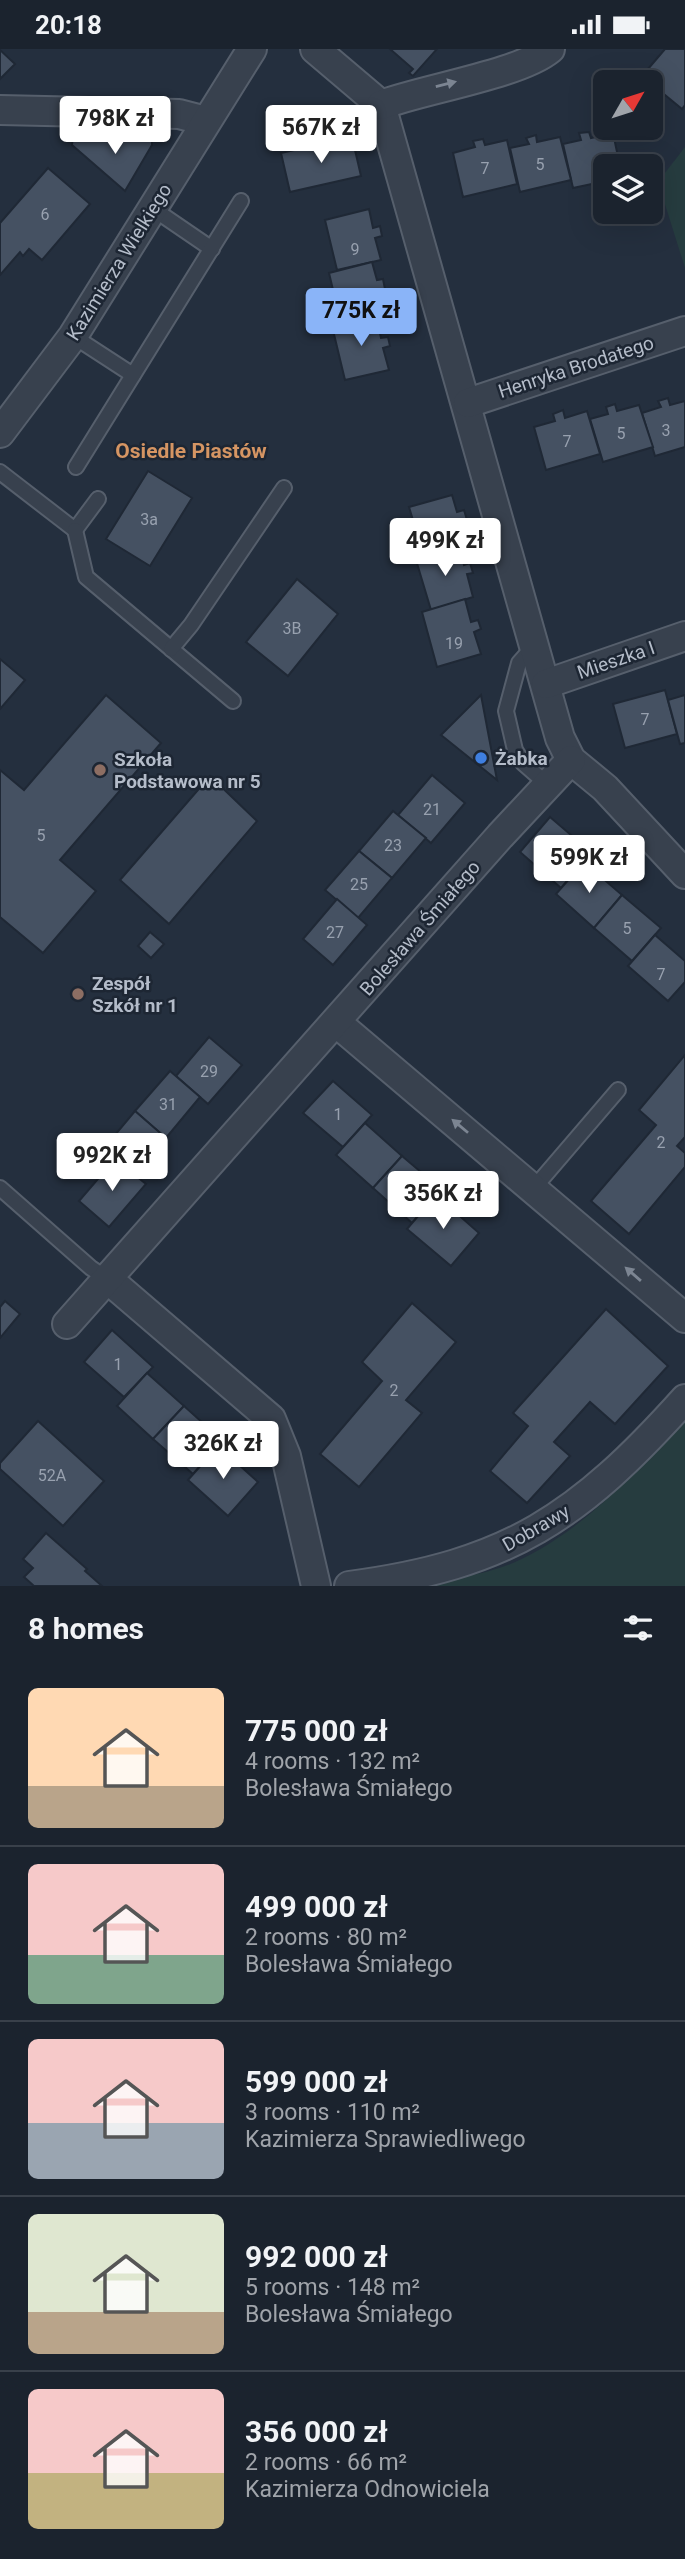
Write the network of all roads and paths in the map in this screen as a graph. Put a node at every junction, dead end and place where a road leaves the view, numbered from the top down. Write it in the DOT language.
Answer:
graph roads {
  1 [pos="252,49"];
  2 [pos="315,49"];
  3 [pos="550,49"];
  4 [pos="381,104"];
  5 [pos="4,114"];
  6 [pos="206,121"];
  7 [pos="240,201"];
  8 [pos="152,208"];
  9 [pos="212,249"];
  10 [pos="685,331"];
  11 [pos="73,336"];
  12 [pos="132,375"];
  13 [pos="468,403"];
  14 [pos="0,433"];
  15 [pos="75,467"];
  16 [pos="0,471"];
  17 [pos="284,488"];
  18 [pos="98,499"];
  19 [pos="75,530"];
  20 [pos="685,636"];
  21 [pos="535,645"];
  22 [pos="171,649"];
  23 [pos="546,684"];
  24 [pos="233,701"];
  25 [pos="571,761"];
  26 [pos="548,785"];
  27 [pos="685,874"];
  28 [pos="337,1023"];
  29 [pos="618,1090"];
  30 [pos="0,1188"];
  31 [pos="534,1188"];
  32 [pos="109,1280"];
  33 [pos="685,1318"];
  34 [pos="67,1324"];
  35 [pos="685,1399"];
  36 [pos="316,1586"];
  37 [pos="349,1586"];
  1 -- 6 [label="street, Kazimierza Wielkiego"];
  2 -- 4 [label="street"];
  4 -- 3 [label="street, one-way"];
  4 -- 13 [label="street"];
  5 -- 6 [label="street"];
  6 -- 8 [label="street, Kazimierza Wielkiego"];
  7 -- 9 [label="lane"];
  8 -- 9 [label="lane"];
  8 -- 11 [label="street, Kazimierza Wielkiego"];
  9 -- 12 [label="lane"];
  10 -- 13 [label="street, Henryka Brodatego"];
  11 -- 12 [label="lane"];
  11 -- 14 [label="street, Kazimierza Wielkiego"];
  12 -- 15 [label="lane"];
  13 -- 21 [label="street"];
  16 -- 19 [label="lane"];
  17 -- 22 [label="lane"];
  18 -- 19 [label="lane"];
  19 -- 22 [label="lane"];
  20 -- 23 [label="street, Mieszka I"];
  21 -- 23 [label="street"];
  21 -- 26 [label="lane"];
  22 -- 24 [label="lane"];
  23 -- 25 [label="street"];
  25 -- 26 [label="street, Bolesława Śmiałego"];
  25 -- 27 [label="street"];
  26 -- 28 [label="street, Bolesława Śmiałego"];
  31 -- 28 [label="street, one-way"];
  28 -- 32 [label="street, Bolesława Śmiałego"];
  29 -- 31 [label="lane"];
  30 -- 32 [label="lane"];
  33 -- 31 [label="street, one-way"];
  32 -- 34 [label="street, Bolesława Śmiałego"];
  32 -- 36 [label="street"];
  35 -- 37 [label="street, Dobrawy"];
}
